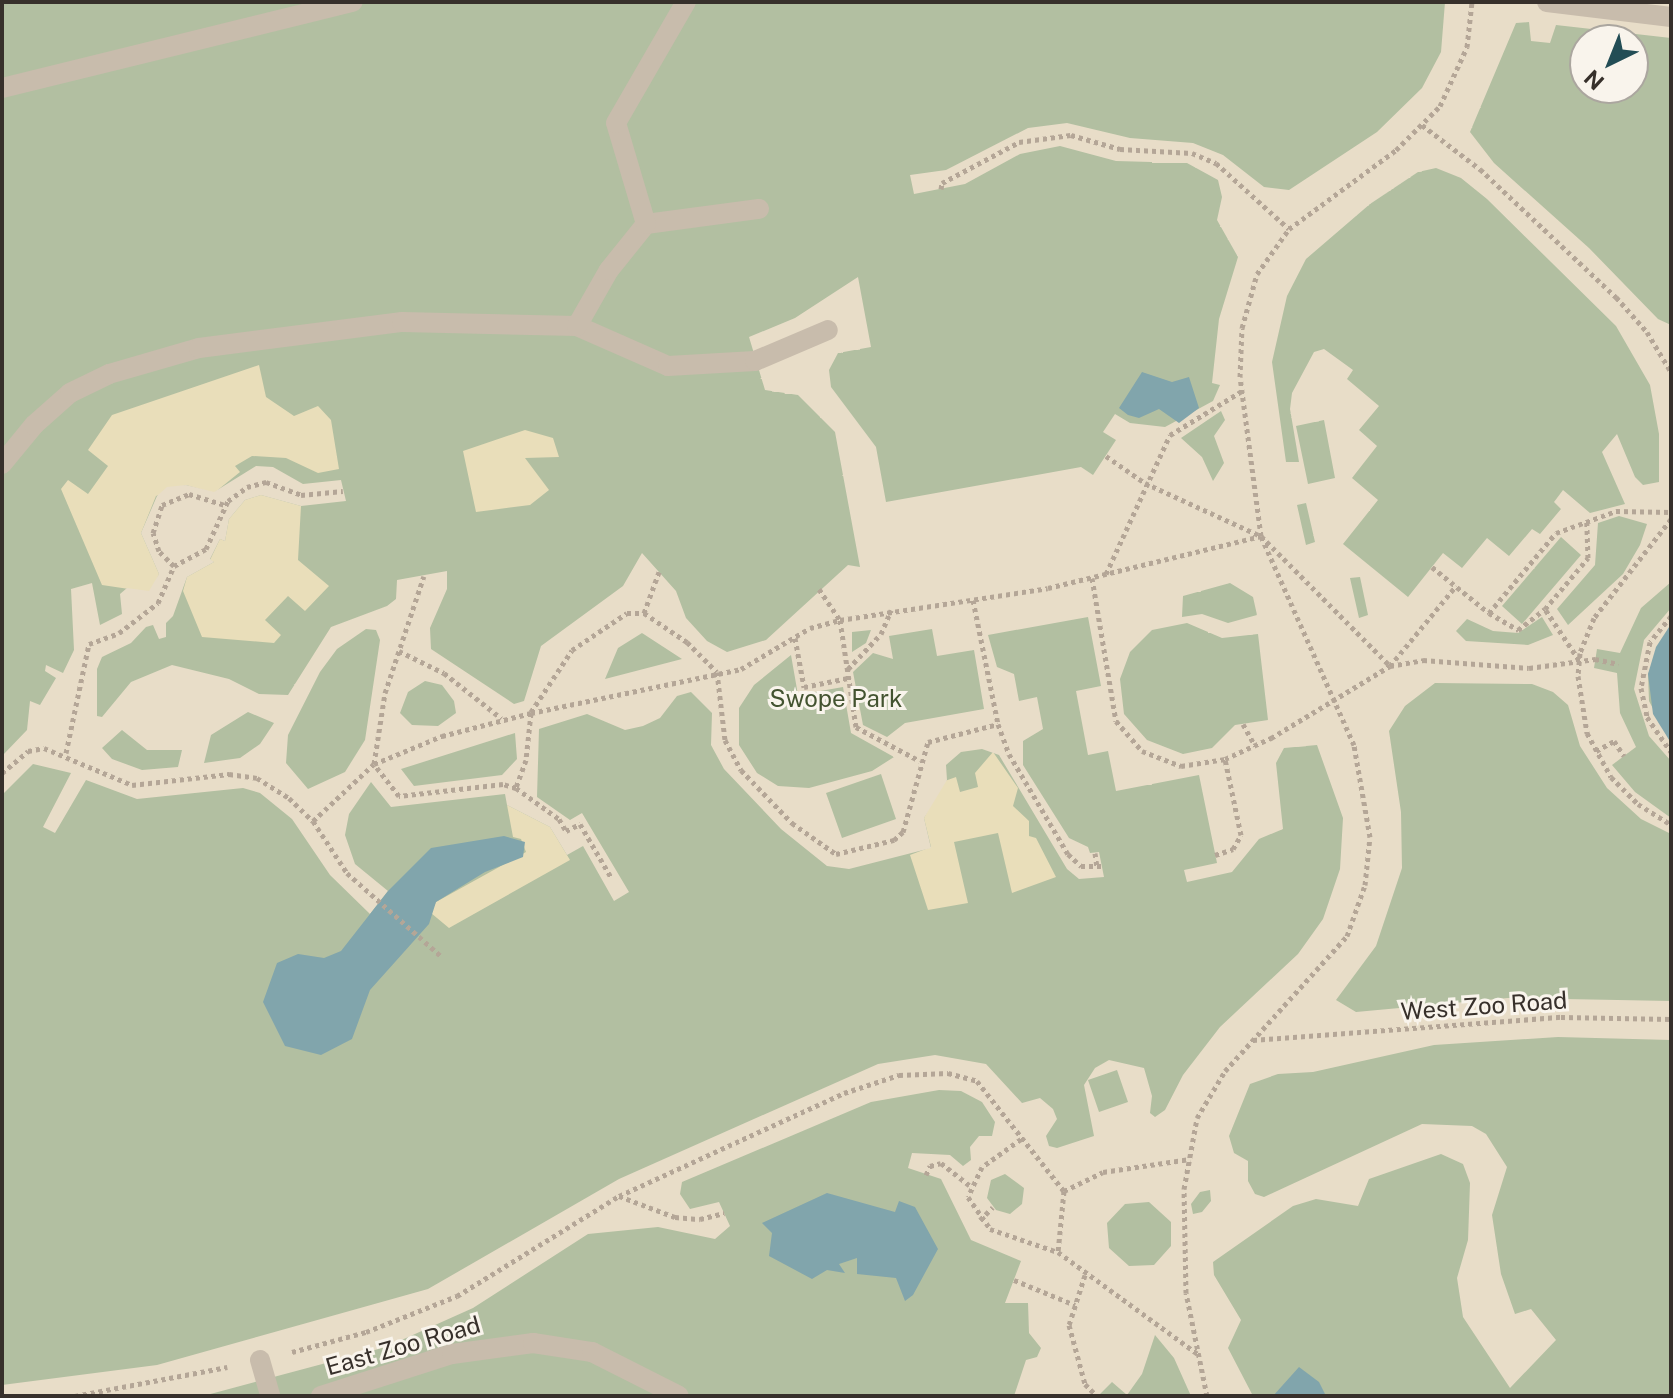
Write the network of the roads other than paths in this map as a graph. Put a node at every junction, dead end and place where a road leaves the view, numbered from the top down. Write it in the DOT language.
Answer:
graph roads {
  1 [pos="353,2"];
  2 [pos="686,2"];
  3 [pos="1547,2"];
  4 [pos="1671,17"];
  5 [pos="2,88"];
  6 [pos="759,209"];
  7 [pos="646,224"];
  8 [pos="577,326"];
  9 [pos="828,330"];
  10 [pos="2,464"];
  11 [pos="260,1360"];
  12 [pos="270,1396"];
  13 [pos="321,1396"];
  14 [pos="679,1396"];
  1 -- 5 [label="street"];
  2 -- 7 [label="street"];
  3 -- 4 [label="street"];
  6 -- 7 [label="street"];
  7 -- 8 [label="street"];
  8 -- 9 [label="street"];
  8 -- 10 [label="street"];
  11 -- 12 [label="street"];
  13 -- 14 [label="street, East Zoo Road"];
}
